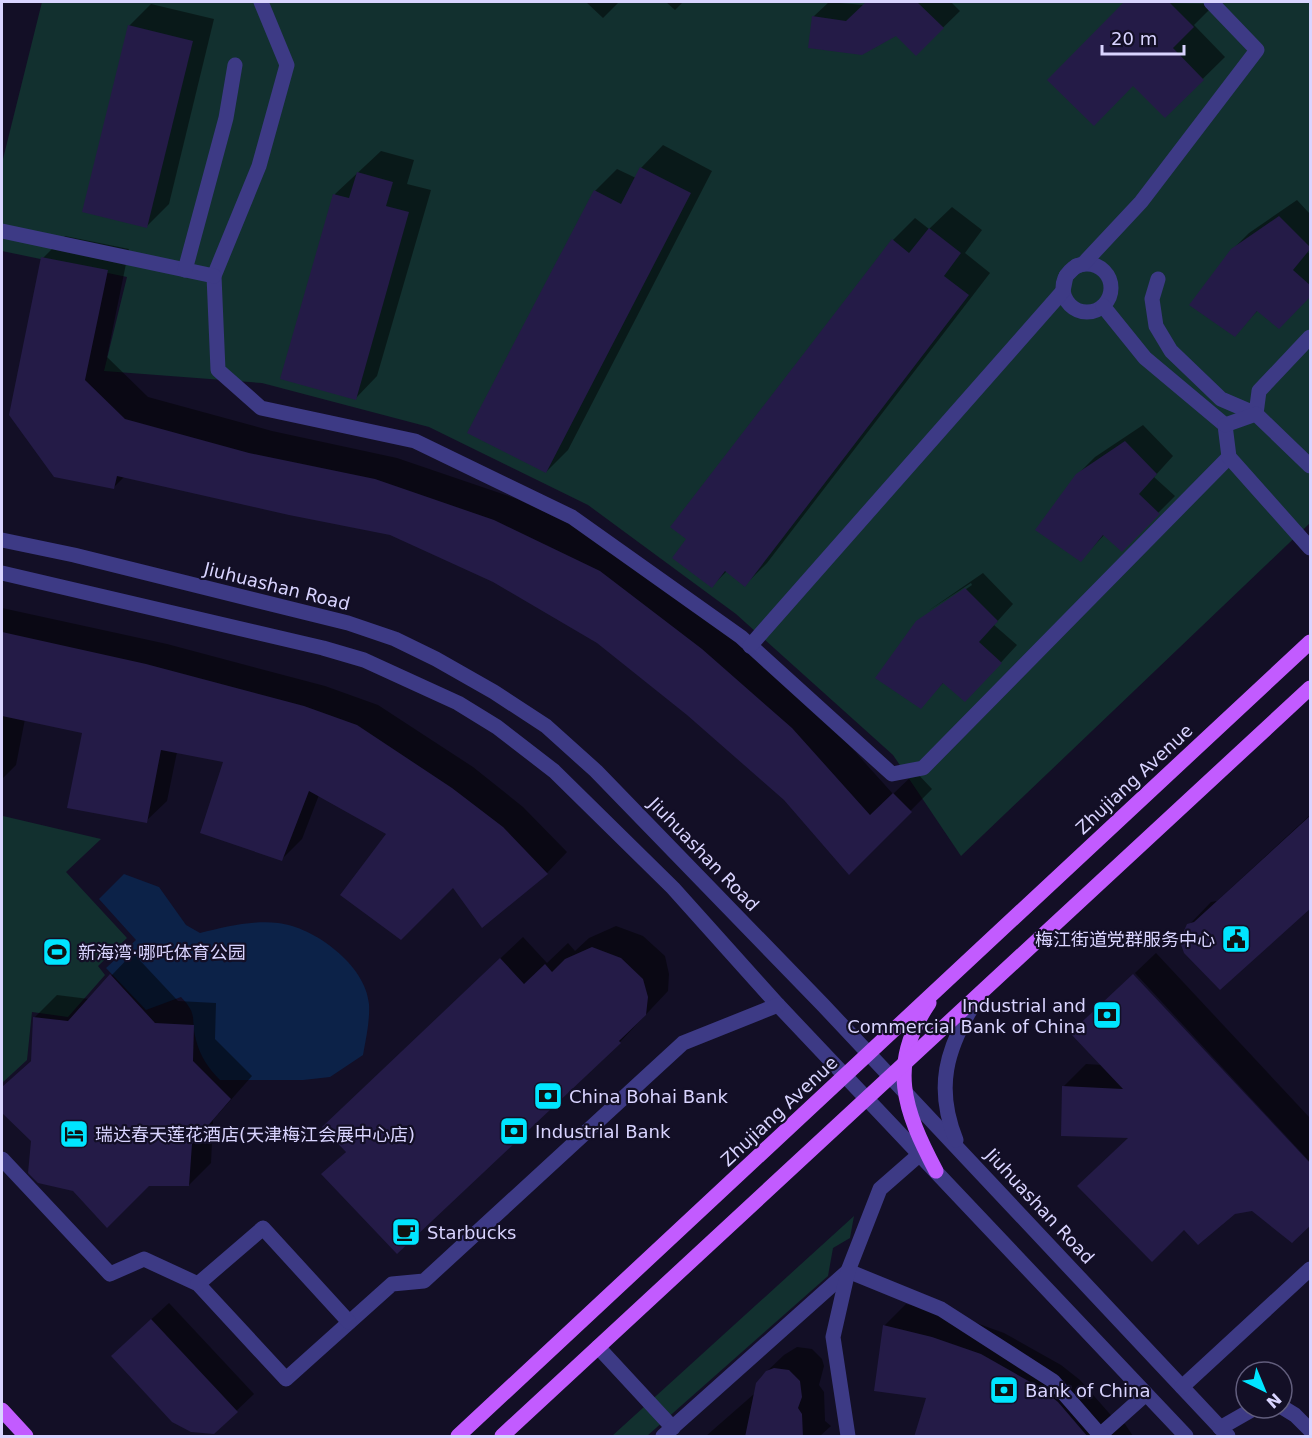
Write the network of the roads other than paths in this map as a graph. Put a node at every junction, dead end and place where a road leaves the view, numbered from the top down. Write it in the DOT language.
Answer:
graph roads {
  1 [pos="261,2"];
  2 [pos="1211,2"];
  3 [pos="235,65"];
  4 [pos="2,231"];
  5 [pos="1083,264"];
  6 [pos="185,270"];
  7 [pos="214,276"];
  8 [pos="1158,279"];
  9 [pos="1063,291"];
  10 [pos="1103,306"];
  11 [pos="1311,337"];
  12 [pos="1256,414"];
  13 [pos="1225,425"];
  14 [pos="1229,457"];
  15 [pos="1311,466"];
  16 [pos="2,540"];
  17 [pos="1311,548"];
  18 [pos="2,573"];
  19 [pos="1311,642"];
  20 [pos="750,646"];
  21 [pos="1311,688"];
  22 [pos="951,974"];
  23 [pos="980,994"];
  24 [pos="777,1005"];
  25 [pos="869,1053"];
  26 [pos="904,1064"];
  27 [pos="891,1076"];
  28 [pos="845,1077"];
  29 [pos="903,1089"];
  30 [pos="867,1100"];
  31 [pos="960,1149"];
  32 [pos="921,1154"];
  33 [pos="2,1159"];
  34 [pos="936,1171"];
  35 [pos="1311,1269"];
  36 [pos="848,1271"];
  37 [pos="198,1284"];
  38 [pos="349,1322"];
  39 [pos="598,1347"];
  40 [pos="1182,1387"];
  41 [pos="1146,1394"];
  42 [pos="2,1410"];
  43 [pos="1294,1414"];
  44 [pos="1240,1420"];
  45 [pos="1311,1430"];
  46 [pos="668,1432"];
  47 [pos="1224,1432"];
  48 [pos="1101,1436"];
  49 [pos="26,1437"];
  50 [pos="458,1437"];
  51 [pos="502,1437"];
  52 [pos="848,1437"];
  53 [pos="1186,1437"];
  1 -- 7 [label="street"];
  2 -- 5 [label="street"];
  3 -- 6 [label="street"];
  4 -- 6 [label="street"];
  5 -- 9 [label="street"];
  5 -- 10 [label="street"];
  6 -- 7 [label="street"];
  7 -- 20 [label="street"];
  8 -- 12 [label="street"];
  9 -- 10 [label="street"];
  9 -- 20 [label="street"];
  10 -- 13 [label="street"];
  11 -- 12 [label="street"];
  12 -- 13 [label="street"];
  12 -- 15 [label="street"];
  13 -- 14 [label="street"];
  14 -- 17 [label="street"];
  14 -- 20 [label="street"];
  16 -- 25 [label="street, Jiuhuashan Road"];
  18 -- 24 [label="street"];
  19 -- 22 [label="main road, Zhujiang Avenue"];
  21 -- 23 [label="main road"];
  22 -- 25 [label="main road, Zhujiang Avenue"];
  22 -- 26 [label="main road"];
  23 -- 26 [label="main road"];
  23 -- 31 [label="street"];
  24 -- 28 [label="street"];
  24 -- 38 [label="street"];
  25 -- 27 [label="street, Jiuhuashan Road"];
  25 -- 28 [label="main road, Zhujiang Avenue"];
  26 -- 27 [label="main road"];
  26 -- 29 [label="main road"];
  27 -- 29 [label="street, Jiuhuashan Road"];
  27 -- 30 [label="main road"];
  28 -- 30 [label="street"];
  28 -- 50 [label="main road, Zhujiang Avenue"];
  29 -- 31 [label="street, Jiuhuashan Road"];
  29 -- 34 [label="main road"];
  30 -- 32 [label="street"];
  30 -- 39 [label="main road"];
  31 -- 40 [label="street, Jiuhuashan Road"];
  32 -- 34 [label="street"];
  32 -- 36 [label="street"];
  33 -- 37 [label="street"];
  34 -- 41 [label="street"];
  35 -- 40 [label="street"];
  36 -- 46 [label="street"];
  36 -- 48 [label="street"];
  36 -- 52 [label="street"];
  37 -- 38 [label="street"];
  37 -- 38 [label="street"];
  39 -- 46 [label="street"];
  39 -- 51 [label="main road"];
  40 -- 47 [label="street, Jiuhuashan Road"];
  41 -- 48 [label="street"];
  41 -- 53 [label="street"];
  42 -- 49 [label="main road"];
  43 -- 45 [label="street"];
  44 -- 47 [label="street"];
}
